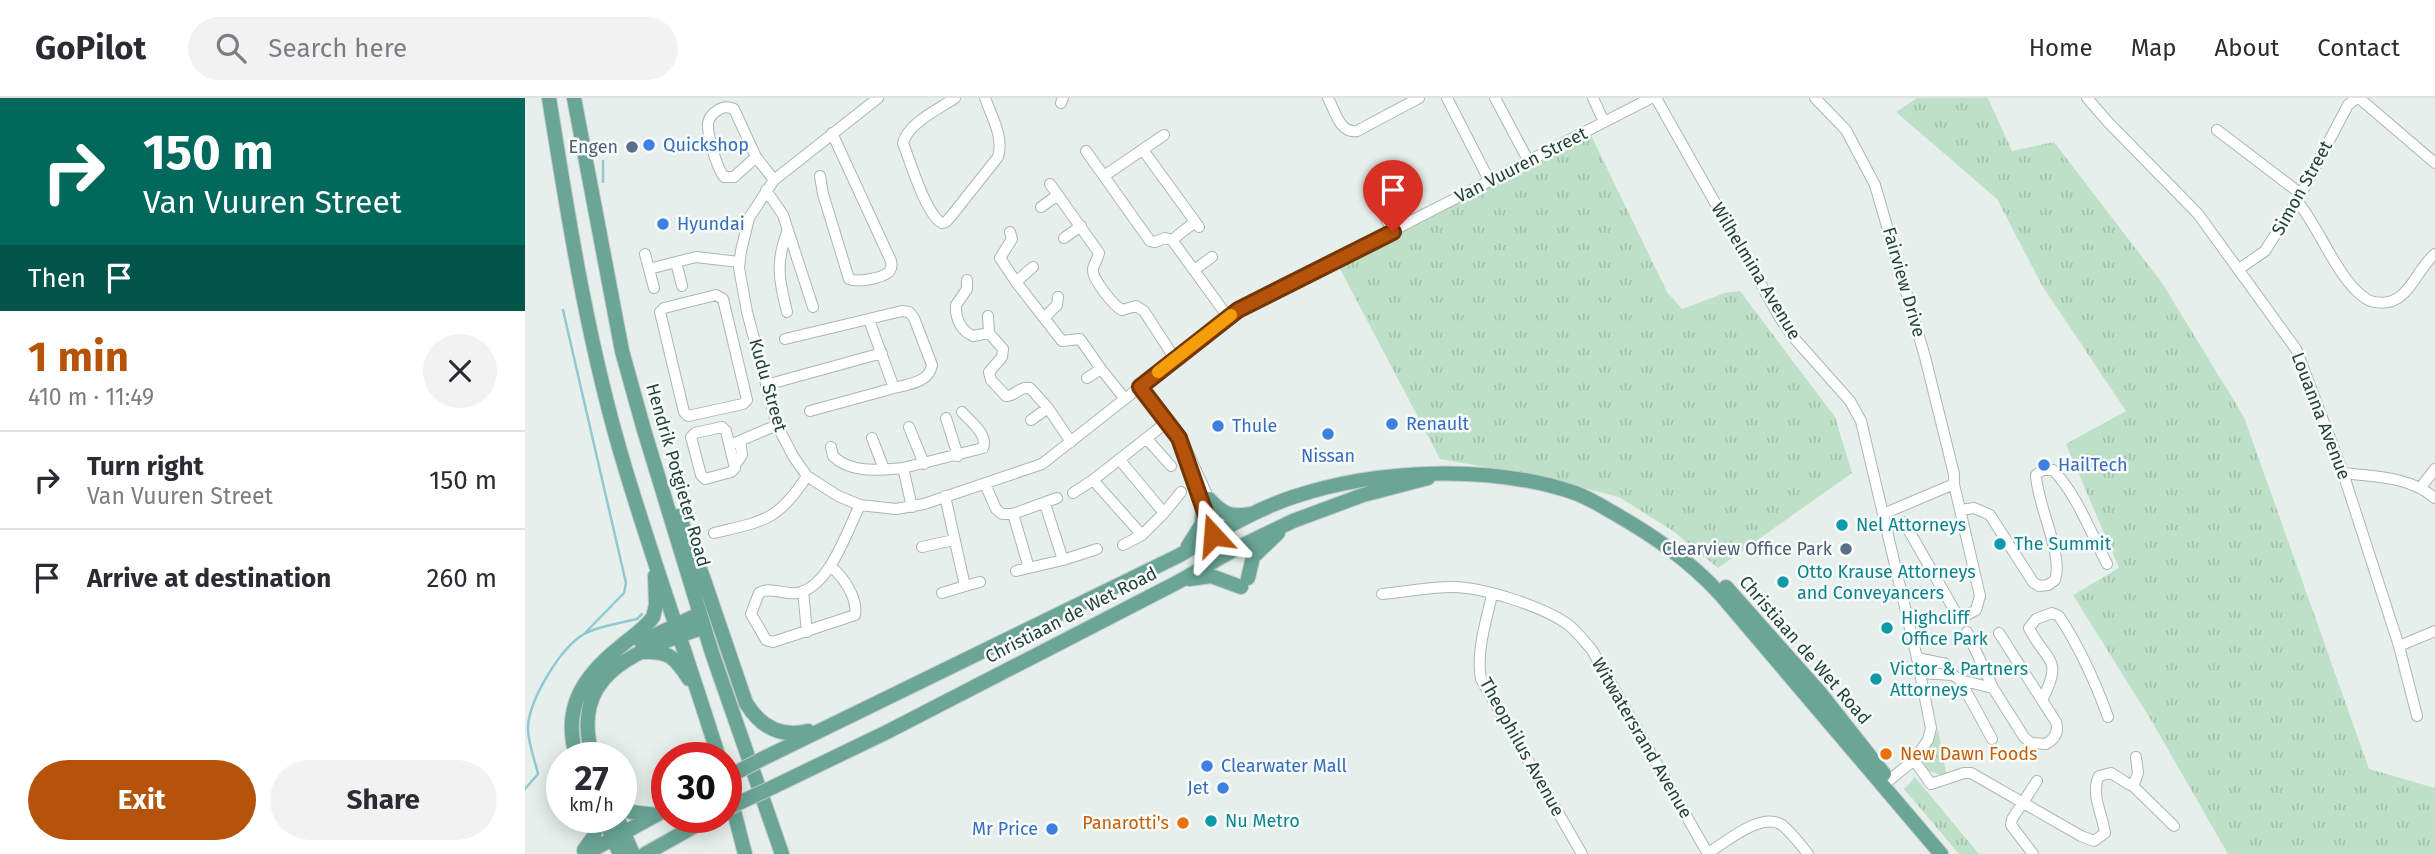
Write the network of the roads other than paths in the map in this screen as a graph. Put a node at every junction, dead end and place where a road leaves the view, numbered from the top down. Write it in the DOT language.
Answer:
graph roads {
  1 [pos="549,98"];
  2 [pos="574,98"];
  3 [pos="878,98"];
  4 [pos="955,98"];
  5 [pos="985,98"];
  6 [pos="1328,98"];
  7 [pos="1419,98"];
  8 [pos="1447,98"];
  9 [pos="1495,98"];
  10 [pos="1593,98"];
  11 [pos="1653,98"];
  12 [pos="1815,98"];
  13 [pos="2087,98"];
  14 [pos="2358,98"];
  15 [pos="1400,103"];
  16 [pos="1604,122"];
  17 [pos="2217,130"];
  18 [pos="832,134"];
  19 [pos="1164,135"];
  20 [pos="1143,150"];
  21 [pos="1086,151"];
  22 [pos="756,157"];
  23 [pos="1529,162"];
  24 [pos="2435,163"];
  25 [pos="820,176"];
  26 [pos="1104,176"];
  27 [pos="774,180"];
  28 [pos="1489,180"];
  29 [pos="1050,184"];
  30 [pos="766,190"];
  31 [pos="1372,192"];
  32 [pos="1058,195"];
  33 [pos="2299,197"];
  34 [pos="1041,207"];
  35 [pos="1081,226"];
  36 [pos="788,230"];
  37 [pos="1010,232"];
  38 [pos="1393,232"];
  39 [pos="1064,238"];
  40 [pos="1172,240"];
  41 [pos="645,254"];
  42 [pos="2435,254"];
  43 [pos="1212,257"];
  44 [pos="676,262"];
  45 [pos="739,262"];
  46 [pos="1033,267"];
  47 [pos="649,269"];
  48 [pos="2239,269"];
  49 [pos="1194,270"];
  50 [pos="967,280"];
  51 [pos="1016,282"];
  52 [pos="682,286"];
  53 [pos="654,288"];
  54 [pos="1059,298"];
  55 [pos="813,307"];
  56 [pos="787,312"];
  57 [pos="988,316"];
  58 [pos="1228,317"];
  59 [pos="1044,318"];
  60 [pos="869,320"];
  61 [pos="751,326"];
  62 [pos="730,330"];
  63 [pos="989,333"];
  64 [pos="785,339"];
  65 [pos="754,341"];
  66 [pos="734,344"];
  67 [pos="882,354"];
  68 [pos="1175,359"];
  69 [pos="1101,369"];
  70 [pos="1087,378"];
  71 [pos="766,385"];
  72 [pos="1140,387"];
  73 [pos="894,388"];
  74 [pos="1125,399"];
  75 [pos="1048,408"];
  76 [pos="810,411"];
  77 [pos="962,412"];
  78 [pos="946,418"];
  79 [pos="1031,420"];
  80 [pos="1167,422"];
  81 [pos="777,425"];
  82 [pos="909,427"];
  83 [pos="644,430"];
  84 [pos="872,438"];
  85 [pos="1146,438"];
  86 [pos="1072,442"];
  87 [pos="735,443"];
  88 [pos="831,447"];
  89 [pos="958,456"];
  90 [pos="1119,459"];
  91 [pos="924,464"];
  92 [pos="1042,464"];
  93 [pos="1171,466"];
  94 [pos="904,468"];
  95 [pos="2435,469"];
  96 [pos="884,470"];
  97 [pos="2343,473"];
  98 [pos="1440,475"];
  99 [pos="807,476"];
  100 [pos="1093,480"];
  101 [pos="985,484"];
  102 [pos="1954,484"];
  103 [pos="2421,487"];
  104 [pos="1181,492"];
  105 [pos="1073,493"];
  106 [pos="945,496"];
  107 [pos="1057,498"];
  108 [pos="2435,498"];
  109 [pos="1206,502"];
  110 [pos="1045,504"];
  111 [pos="860,505"];
  112 [pos="912,507"];
  113 [pos="1961,510"];
  114 [pos="1164,513"];
  115 [pos="1258,513"];
  116 [pos="1013,514"];
  117 [pos="1883,514"];
  118 [pos="1293,521"];
  119 [pos="1903,522"];
  120 [pos="1219,532"];
  121 [pos="715,533"];
  122 [pos="1142,535"];
  123 [pos="954,540"];
  124 [pos="1123,545"];
  125 [pos="922,547"];
  126 [pos="1237,548"];
  127 [pos="1097,549"];
  128 [pos="652,550"];
  129 [pos="1180,555"];
  130 [pos="1223,555"];
  131 [pos="1063,560"];
  132 [pos="2108,564"];
  133 [pos="830,566"];
  134 [pos="1029,568"];
  135 [pos="1016,571"];
  136 [pos="980,582"];
  137 [pos="1178,582"];
  138 [pos="965,586"];
  139 [pos="803,591"];
  140 [pos="942,593"];
  141 [pos="1382,594"];
  142 [pos="1493,595"];
  143 [pos="702,621"];
  144 [pos="678,630"];
  145 [pos="2435,631"];
  146 [pos="807,632"];
  147 [pos="1966,632"];
  148 [pos="1999,633"];
  149 [pos="2399,646"];
  150 [pos="643,652"];
  151 [pos="608,656"];
  152 [pos="1917,657"];
  153 [pos="1920,673"];
  154 [pos="1957,677"];
  155 [pos="1993,688"];
  156 [pos="699,694"];
  157 [pos="2042,700"];
  158 [pos="855,713"];
  159 [pos="2417,716"];
  160 [pos="2108,717"];
  161 [pos="1992,739"];
  162 [pos="573,742"];
  163 [pos="589,742"];
  164 [pos="714,742"];
  165 [pos="2136,757"];
  166 [pos="1914,760"];
  167 [pos="742,771"];
  168 [pos="2037,781"];
  169 [pos="1885,783"];
  170 [pos="2132,785"];
  171 [pos="742,802"];
  172 [pos="2024,802"];
  173 [pos="651,817"];
  174 [pos="2174,826"];
  175 [pos="594,833"];
  176 [pos="682,833"];
  177 [pos="740,833"];
  178 [pos="618,834"];
  179 [pos="1708,853"];
  180 [pos="583,854"];
  181 [pos="620,854"];
  182 [pos="633,854"];
  183 [pos="645,854"];
  184 [pos="745,854"];
  185 [pos="782,854"];
  186 [pos="1582,854"];
  187 [pos="1808,854"];
  188 [pos="1941,854"];
  189 [pos="1952,854"];
  190 [pos="2033,854"];
  1 -- 128 [label="main road"];
  2 -- 83 [label="main road, Hendrik Potgieter Road"];
  3 -- 18 [label="street, Kudu Street"];
  4 -- 5 [label="street"];
  6 -- 15 [label="street"];
  7 -- 15 [label="street"];
  8 -- 28 [label="street"];
  9 -- 23 [label="street"];
  10 -- 16 [label="street"];
  11 -- 16 [label="street, Van Vuuren Street"];
  11 -- 117 [label="street, Wilhelmina Avenue"];
  12 -- 102 [label="street, Fairview Drive"];
  13 -- 48 [label="street, Louanna Avenue"];
  14 -- 24 [label="street"];
  14 -- 33 [label="street, Simon Street"];
  16 -- 23 [label="street, Van Vuuren Street"];
  17 -- 33 [label="street"];
  18 -- 25 [label="street"];
  18 -- 27 [label="street, Kudu Street"];
  19 -- 20 [label="street"];
  20 -- 26 [label="street"];
  20 -- 40 [label="street"];
  21 -- 26 [label="street"];
  22 -- 22 [label="street"];
  22 -- 27 [label="street"];
  23 -- 28 [label="street, Van Vuuren Street"];
  26 -- 40 [label="street"];
  27 -- 30 [label="street, Kudu Street"];
  28 -- 38 [label="street, Van Vuuren Street"];
  29 -- 32 [label="street"];
  30 -- 36 [label="street"];
  30 -- 45 [label="street, Kudu Street"];
  31 -- 38 [label="street"];
  32 -- 34 [label="street"];
  32 -- 35 [label="street"];
  33 -- 42 [label="street"];
  33 -- 48 [label="street, Simon Street"];
  35 -- 39 [label="street"];
  35 -- 68 [label="street"];
  36 -- 55 [label="street"];
  36 -- 56 [label="street"];
  37 -- 51 [label="street"];
  38 -- 58 [label="street, Van Vuuren Street"];
  40 -- 49 [label="street"];
  41 -- 47 [label="street"];
  43 -- 49 [label="street"];
  44 -- 45 [label="street"];
  44 -- 47 [label="street"];
  44 -- 52 [label="street"];
  45 -- 61 [label="street, Kudu Street"];
  46 -- 51 [label="street"];
  47 -- 53 [label="street"];
  48 -- 97 [label="street, Louanna Avenue"];
  49 -- 58 [label="street"];
  50 -- 63 [label="street"];
  51 -- 59 [label="street"];
  54 -- 59 [label="street"];
  57 -- 63 [label="street"];
  58 -- 68 [label="street, Van Vuuren Street"];
  59 -- 69 [label="street"];
  60 -- 64 [label="street"];
  60 -- 67 [label="street"];
  60 -- 73 [label="street"];
  61 -- 62 [label="street"];
  61 -- 65 [label="street, Kudu Street"];
  62 -- 66 [label="street"];
  62 -- 66 [label="street"];
  63 -- 75 [label="street"];
  65 -- 66 [label="street"];
  65 -- 71 [label="street, Kudu Street"];
  67 -- 71 [label="street"];
  67 -- 73 [label="street"];
  68 -- 72 [label="street, Van Vuuren Street"];
  69 -- 70 [label="street"];
  69 -- 74 [label="street"];
  71 -- 81 [label="street, Kudu Street"];
  72 -- 74 [label="street, Van Vuuren Street"];
  72 -- 80 [label="street"];
  73 -- 76 [label="street"];
  74 -- 86 [label="street, Van Vuuren Street"];
  75 -- 79 [label="street"];
  75 -- 86 [label="street"];
  77 -- 89 [label="street"];
  78 -- 89 [label="street"];
  80 -- 85 [label="street"];
  80 -- 109 [label="street"];
  81 -- 87 [label="street"];
  81 -- 99 [label="street, Kudu Street"];
  82 -- 91 [label="street"];
  83 -- 143 [label="main road, Hendrik Potgieter Road"];
  83 -- 158 [label="main road"];
  84 -- 96 [label="street"];
  85 -- 90 [label="street"];
  85 -- 93 [label="street"];
  86 -- 92 [label="street, Van Vuuren Street"];
  87 -- 87 [label="street"];
  88 -- 96 [label="street"];
  89 -- 91 [label="street"];
  90 -- 100 [label="street"];
  90 -- 114 [label="street"];
  91 -- 94 [label="street"];
  92 -- 101 [label="street, Kudu Street"];
  94 -- 96 [label="street"];
  94 -- 112 [label="street"];
  95 -- 103 [label="street"];
  97 -- 103 [label="street"];
  97 -- 149 [label="street, Louanna Avenue"];
  98 -- 115 [label="main road, Christiaan de Wet Road"];
  98 -- 118 [label="main road, Christiaan de Wet Road"];
  98 -- 169 [label="main road, Christiaan de Wet Road"];
  99 -- 111 [label="street, Kudu Street"];
  99 -- 121 [label="street"];
  100 -- 105 [label="street"];
  100 -- 122 [label="street"];
  101 -- 106 [label="street, Kudu Street"];
  101 -- 116 [label="street"];
  102 -- 113 [label="street, Fairview Drive"];
  102 -- 117 [label="street"];
  103 -- 108 [label="street"];
  104 -- 114 [label="street"];
  106 -- 112 [label="street, Kudu Street"];
  106 -- 123 [label="street"];
  107 -- 110 [label="street"];
  109 -- 115 [label="main road"];
  109 -- 120 [label="street"];
  109 -- 129 [label="main road"];
  110 -- 116 [label="street"];
  110 -- 131 [label="street"];
  111 -- 112 [label="street, Kudu Street"];
  111 -- 133 [label="street"];
  113 -- 119 [label="street, Fairview Drive"];
  113 -- 132 [label="street"];
  114 -- 122 [label="street"];
  115 -- 120 [label="main road, Christiaan de Wet Road"];
  116 -- 134 [label="street"];
  117 -- 152 [label="street, Wilhelmina Avenue"];
  118 -- 126 [label="main road, Christiaan de Wet Road"];
  118 -- 137 [label="main road"];
  120 -- 126 [label="street"];
  120 -- 129 [label="main road, Christiaan de Wet Road"];
  120 -- 130 [label="street"];
  122 -- 124 [label="street"];
  123 -- 125 [label="street"];
  123 -- 138 [label="street"];
  126 -- 130 [label="main road, Christiaan de Wet Road"];
  127 -- 131 [label="street"];
  128 -- 144 [label="main road"];
  128 -- 151 [label="main road"];
  129 -- 158 [label="main road, Christiaan de Wet Road"];
  130 -- 137 [label="main road, Christiaan de Wet Road"];
  131 -- 134 [label="street"];
  133 -- 139 [label="street"];
  133 -- 146 [label="street"];
  134 -- 135 [label="street"];
  136 -- 138 [label="street"];
  137 -- 171 [label="main road, Christiaan de Wet Road, bridge"];
  138 -- 140 [label="street"];
  139 -- 146 [label="street"];
  139 -- 146 [label="street"];
  141 -- 142 [label="street, Witwatersrand Avenue"];
  142 -- 179 [label="street, Witwatersrand Avenue"];
  142 -- 186 [label="street, Theophilus Avenue"];
  143 -- 144 [label="main road"];
  143 -- 185 [label="main road, Hendrik Potgieter Road"];
  144 -- 150 [label="main road"];
  144 -- 151 [label="main road"];
  144 -- 156 [label="main road"];
  145 -- 149 [label="street"];
  147 -- 155 [label="street"];
  148 -- 157 [label="street"];
  149 -- 159 [label="street, Louanna Avenue"];
  150 -- 156 [label="main road"];
  150 -- 163 [label="main road"];
  151 -- 162 [label="main road"];
  152 -- 153 [label="street, Wilhelmina Avenue"];
  152 -- 154 [label="street"];
  153 -- 154 [label="street"];
  153 -- 166 [label="street, Wilhelmina Avenue"];
  154 -- 155 [label="street"];
  154 -- 161 [label="street"];
  155 -- 157 [label="street"];
  156 -- 164 [label="main road"];
  157 -- 160 [label="street"];
  158 -- 167 [label="main road, Christiaan de Wet Road, bridge"];
  165 -- 170 [label="street"];
  166 -- 169 [label="street, Wilhelmina Avenue"];
  166 -- 172 [label="street"];
  168 -- 172 [label="street"];
  169 -- 188 [label="main road, Christiaan de Wet Road"];
  169 -- 189 [label="main road, Christiaan de Wet Road"];
  170 -- 172 [label="street"];
  170 -- 174 [label="street"];
  172 -- 190 [label="street"];
  173 -- 178 [label="main road"];
  175 -- 180 [label="main road"];
  176 -- 183 [label="main road"];
  177 -- 184 [label="main road"];
  178 -- 180 [label="main road"];
  178 -- 181 [label="main road"];
  178 -- 182 [label="main road"];
  179 -- 187 [label="street"];
}
